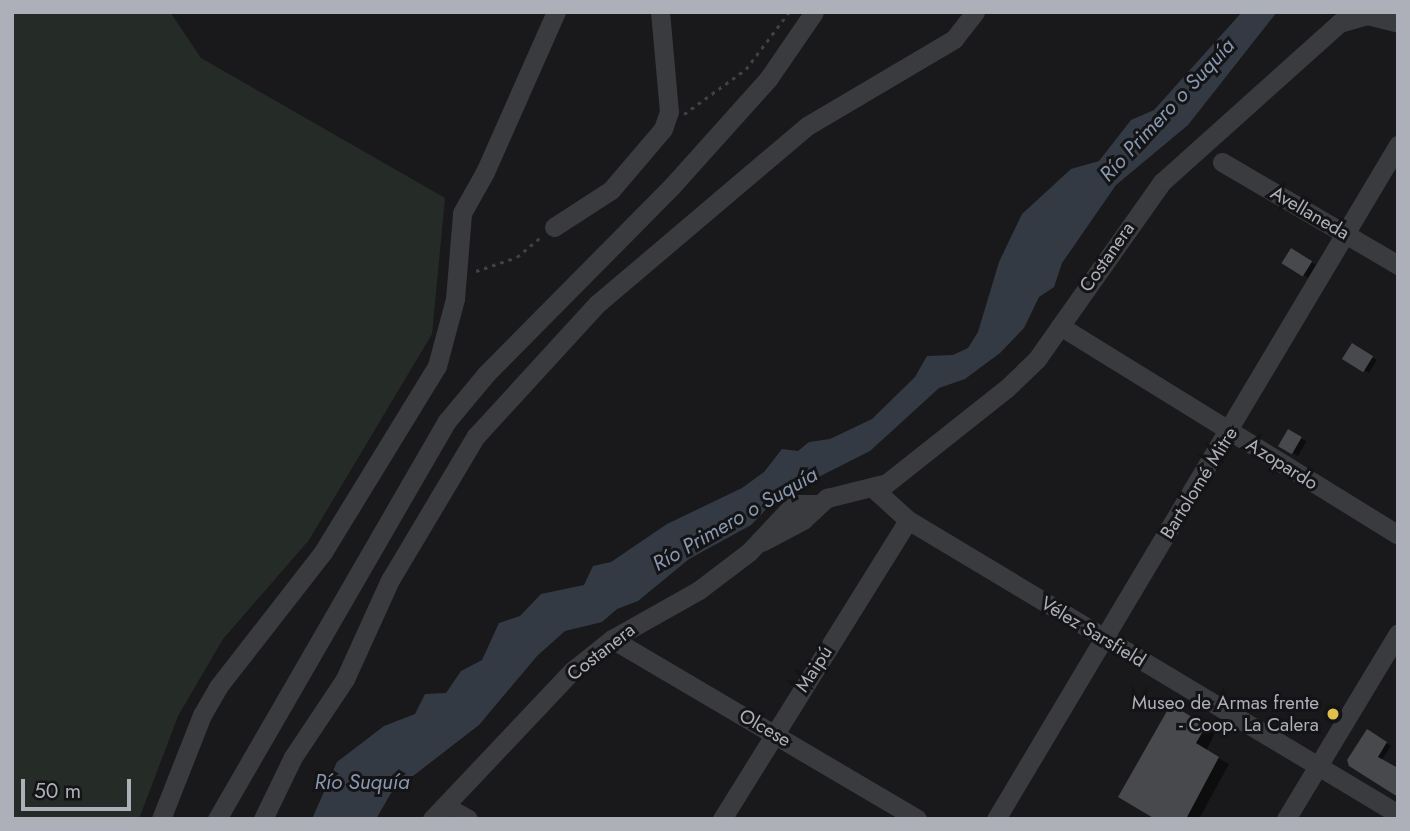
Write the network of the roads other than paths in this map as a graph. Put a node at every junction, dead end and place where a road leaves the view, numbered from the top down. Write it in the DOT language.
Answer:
graph roads {
  1 [pos="556,12"];
  2 [pos="660,12"];
  3 [pos="814,12"];
  4 [pos="975,12"];
  5 [pos="1398,23"];
  6 [pos="1398,145"];
  7 [pos="1222,162"];
  8 [pos="554,227"];
  9 [pos="1346,233"];
  10 [pos="1398,265"];
  11 [pos="1060,326"];
  12 [pos="1230,432"];
  13 [pos="874,489"];
  14 [pos="908,520"];
  15 [pos="1398,535"];
  16 [pos="1398,633"];
  17 [pos="612,639"];
  18 [pos="1103,639"];
  19 [pos="773,732"];
  20 [pos="1318,767"];
  21 [pos="439,812"];
  22 [pos="1398,814"];
  23 [pos="161,819"];
  24 [pos="217,819"];
  25 [pos="263,819"];
  26 [pos="468,819"];
  27 [pos="722,819"];
  28 [pos="917,819"];
  29 [pos="996,819"];
  30 [pos="1286,819"];
  1 -- 23 [label="street"];
  2 -- 8 [label="street"];
  3 -- 24 [label="street"];
  4 -- 25 [label="street"];
  5 -- 11 [label="street, Costanera"];
  6 -- 9 [label="street, Bartolomé Mitre"];
  7 -- 9 [label="street, Avellaneda"];
  9 -- 10 [label="street, Avellaneda"];
  9 -- 12 [label="street, Bartolomé Mitre"];
  11 -- 12 [label="street, Azopardo"];
  11 -- 13 [label="street, Costanera"];
  12 -- 15 [label="street, Azopardo"];
  12 -- 18 [label="street, Bartolomé Mitre"];
  13 -- 14 [label="street, Vélez Sarsfield"];
  13 -- 17 [label="street, Costanera"];
  14 -- 18 [label="street, Vélez Sarsfield"];
  14 -- 19 [label="street, Maipú"];
  16 -- 20 [label="street"];
  17 -- 19 [label="street, Olcese"];
  17 -- 21 [label="street, Costanera"];
  18 -- 20 [label="street, Vélez Sarsfield"];
  18 -- 29 [label="street, Bartolomé Mitre"];
  19 -- 27 [label="street, Maipú"];
  19 -- 28 [label="street, Olcese"];
  20 -- 22 [label="street, Vélez Sarsfield"];
  20 -- 30 [label="street"];
  21 -- 26 [label="street"];
}
